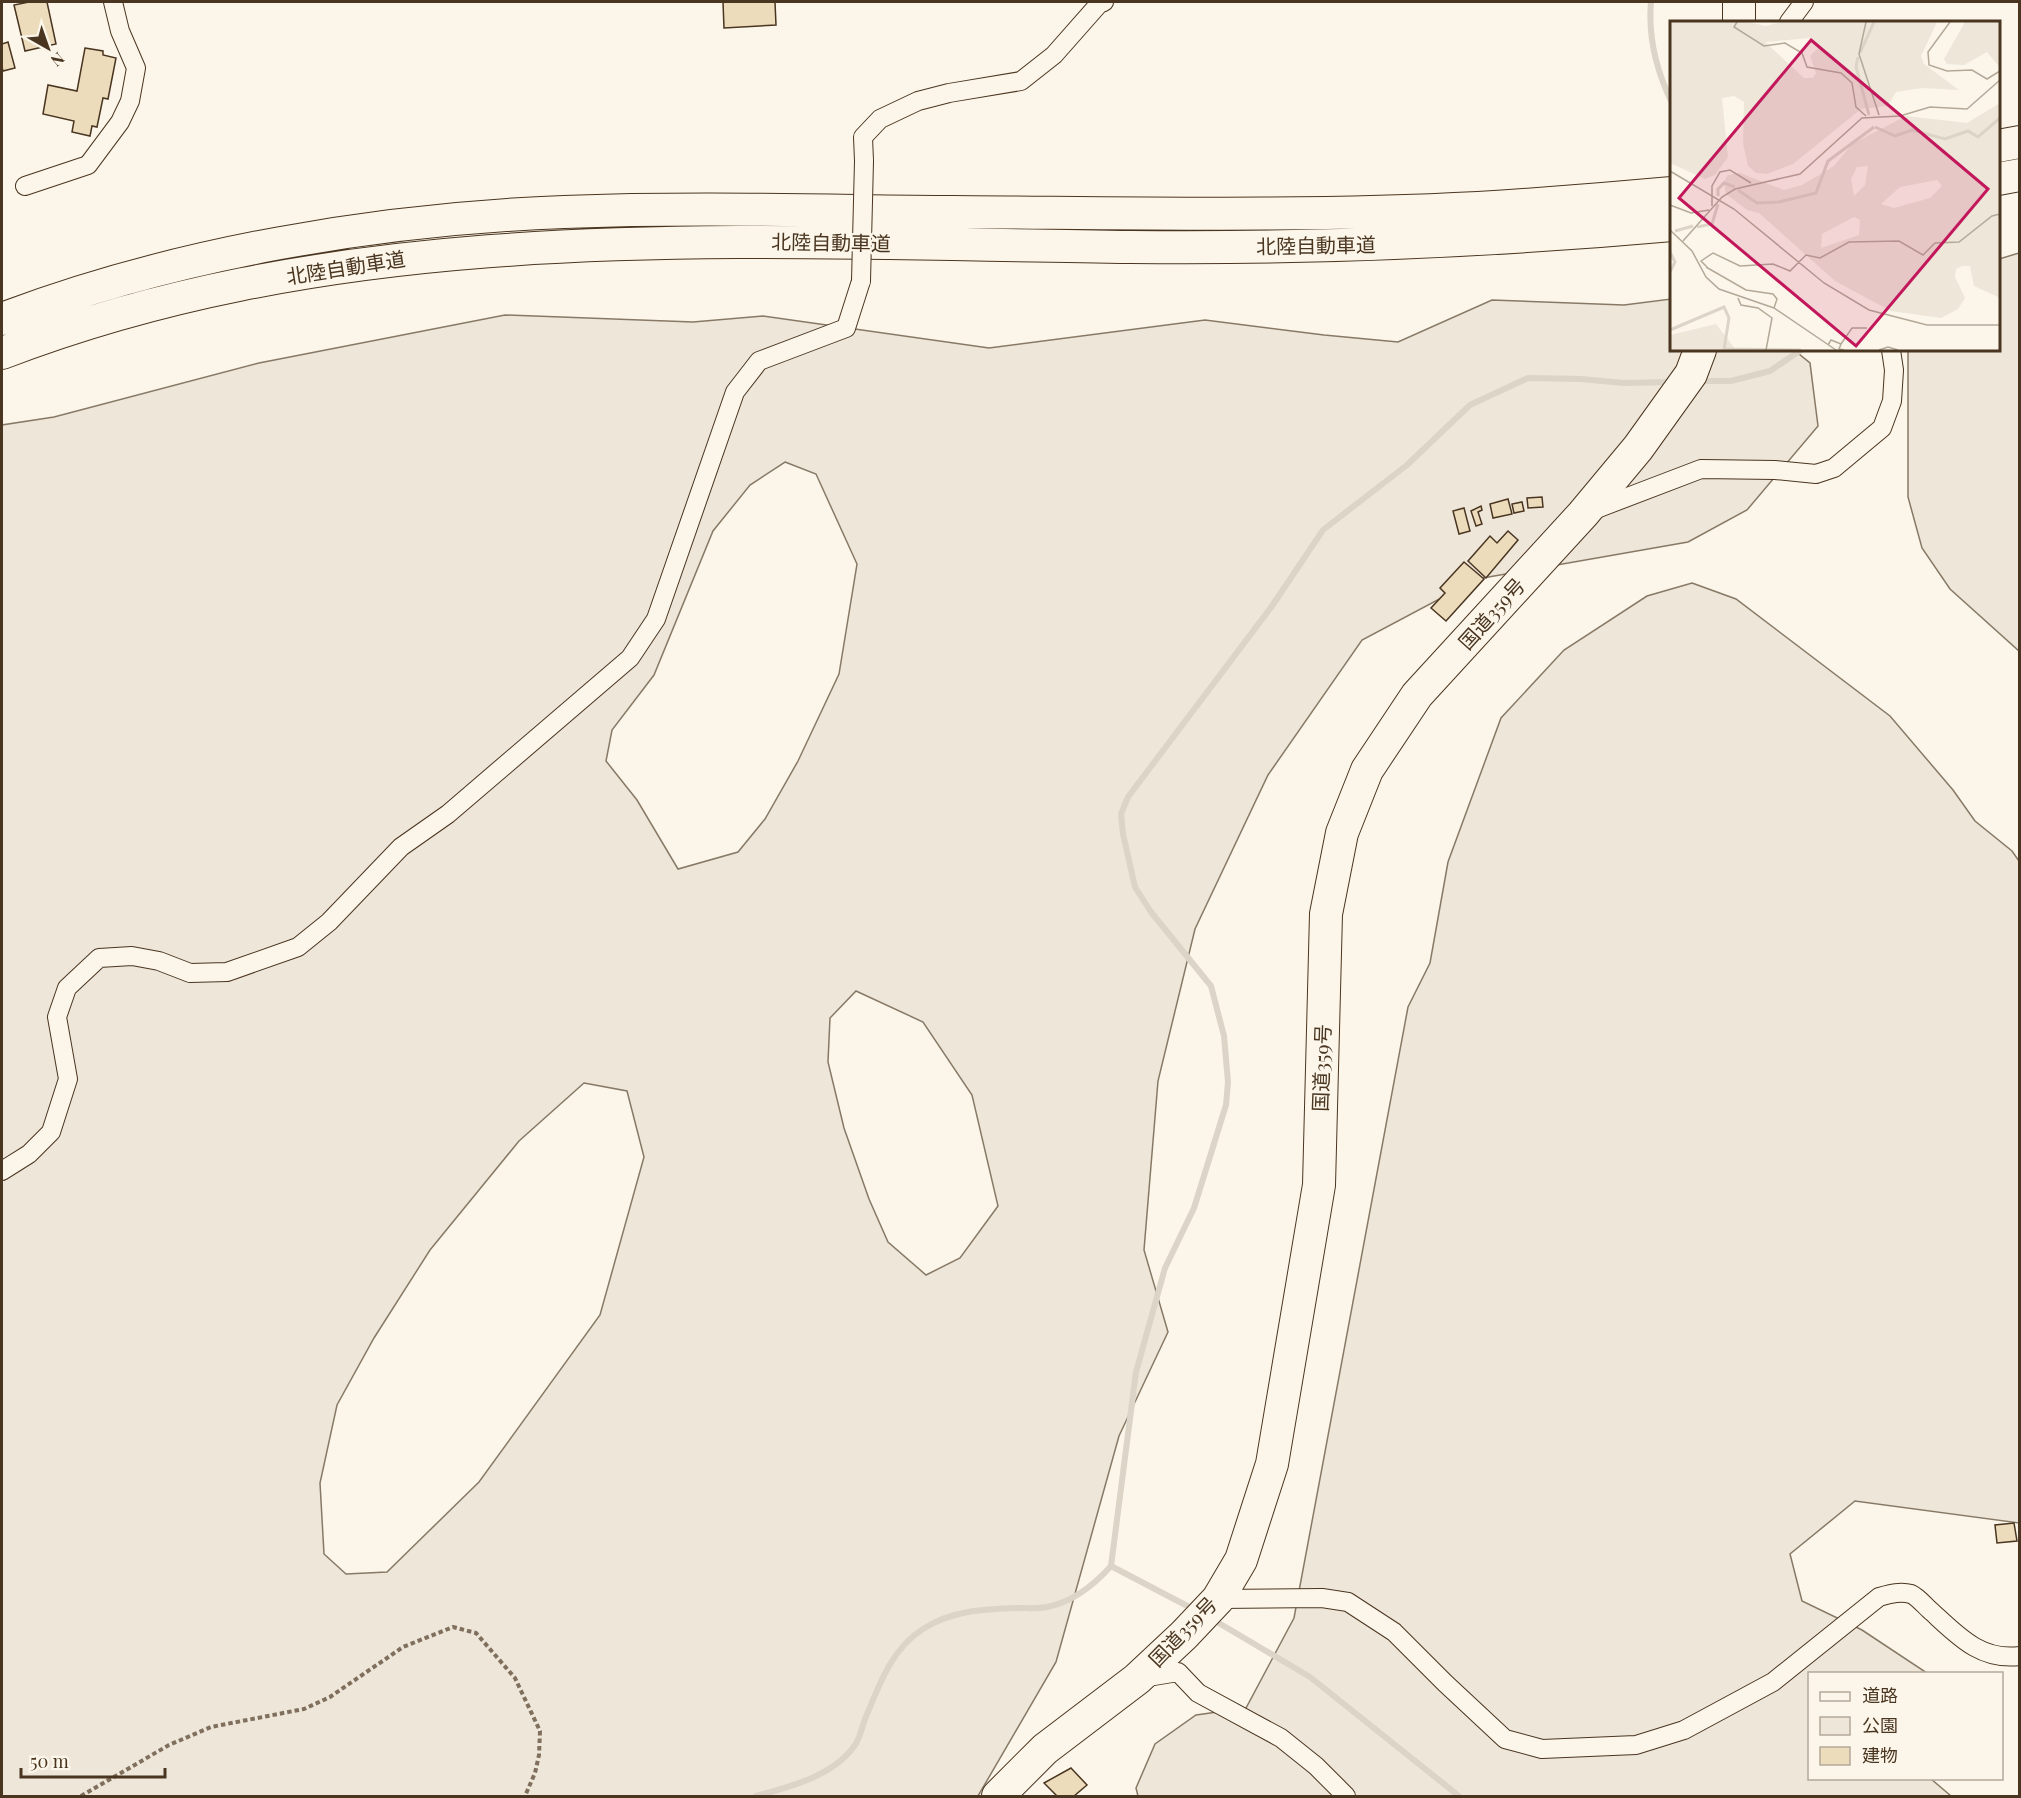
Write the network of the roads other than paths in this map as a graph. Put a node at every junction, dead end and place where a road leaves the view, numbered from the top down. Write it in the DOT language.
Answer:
graph roads {
  1 [pos="113,2"];
  2 [pos="1104,2"];
  3 [pos="1739,2"];
  4 [pos="1804,2"];
  5 [pos="1738,21"];
  6 [pos="1790,21"];
  7 [pos="2019,142"];
  8 [pos="2000,146"];
  9 [pos="2019,175"];
  10 [pos="2000,179"];
  11 [pos="25,186"];
  12 [pos="1670,193"];
  13 [pos="1670,225"];
  14 [pos="2,319"];
  15 [pos="1891,351"];
  16 [pos="2,353"];
  17 [pos="1696,362"];
  18 [pos="1583,514"];
  19 [pos="2,1171"];
  20 [pos="1218,1599"];
  21 [pos="2019,1656"];
  22 [pos="1137,1679"];
  23 [pos="998,1797"];
  24 [pos="1346,1797"];
  1 -- 11 [label="street"];
  2 -- 19 [label="street, bridge"];
  3 -- 5 [label="highway"];
  4 -- 6 [label="street"];
  7 -- 8 [label="highway"];
  9 -- 10 [label="highway"];
  12 -- 14 [label="highway, 北陸自動車道"];
  13 -- 16 [label="highway, 北陸自動車道"];
  15 -- 18 [label="street"];
  17 -- 18 [label="highway, 国道359号"];
  18 -- 20 [label="highway, 国道359号"];
  20 -- 21 [label="street"];
  20 -- 22 [label="highway, 国道359号"];
  22 -- 23 [label="highway, 国道359号"];
  22 -- 24 [label="street"];
}
